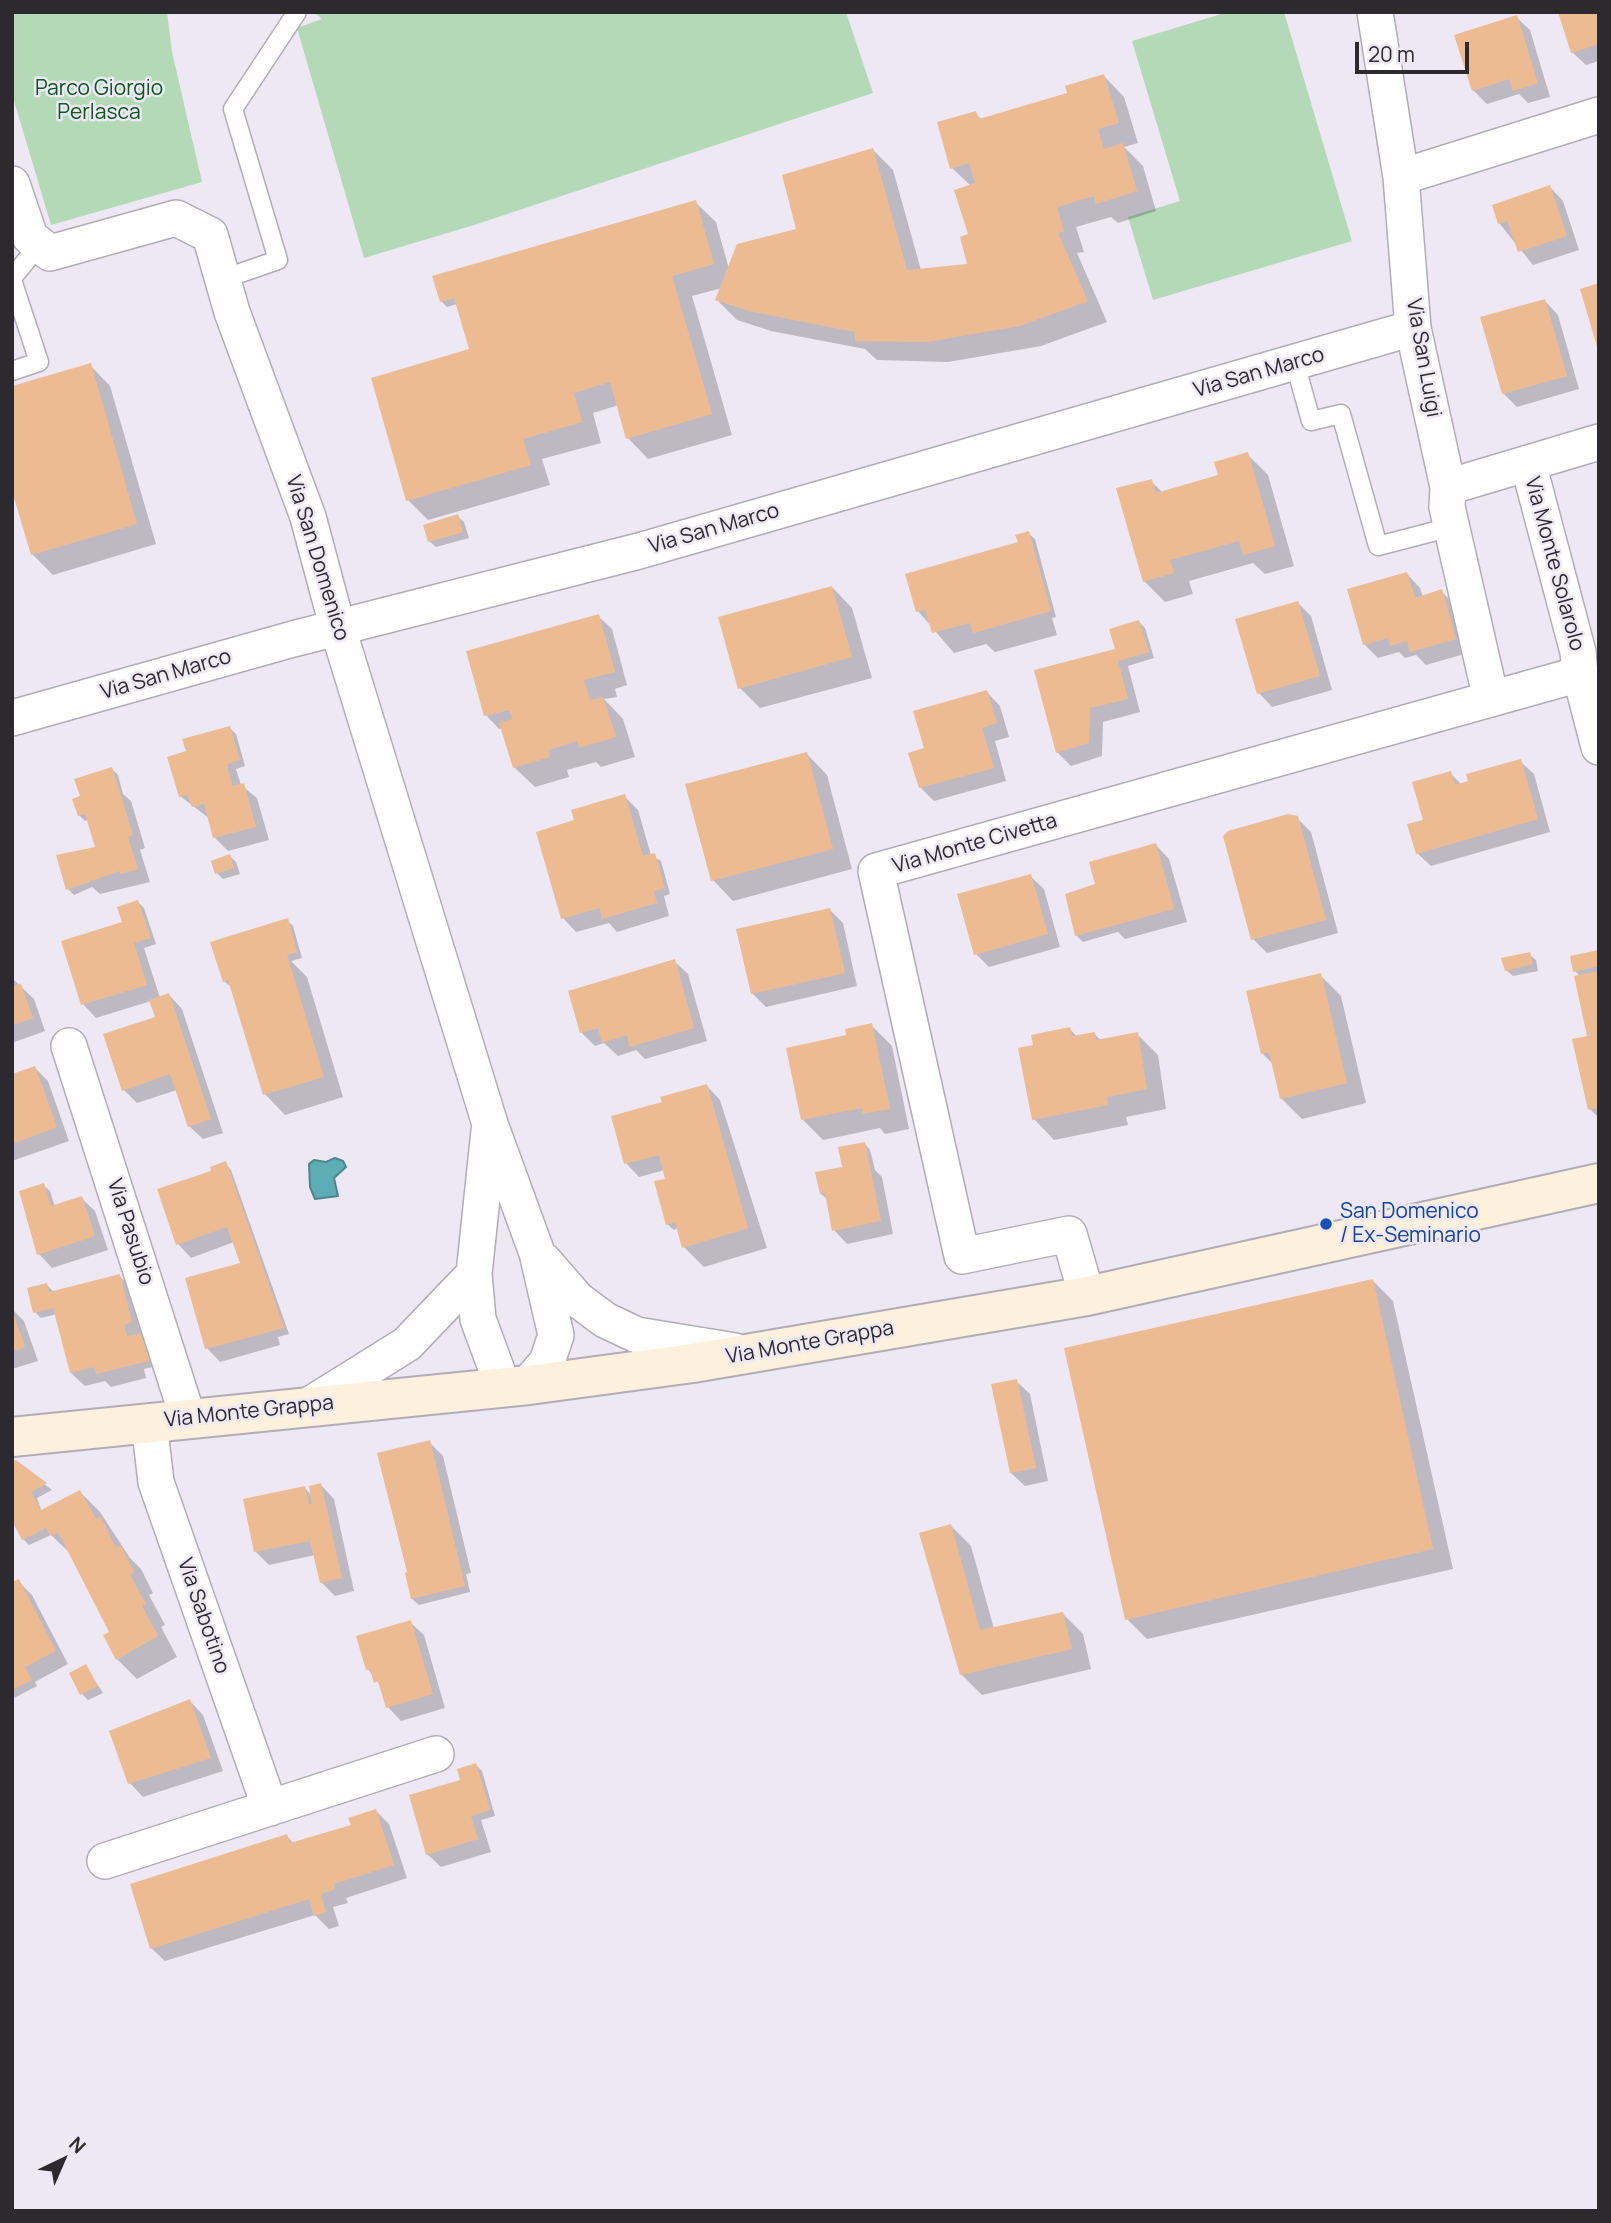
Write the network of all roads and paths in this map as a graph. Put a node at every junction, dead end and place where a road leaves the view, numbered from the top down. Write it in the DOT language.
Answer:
graph roads {
  1 [pos="297,12"];
  2 [pos="1375,12"];
  3 [pos="1599,115"];
  4 [pos="1401,177"];
  5 [pos="12,184"];
  6 [pos="40,245"];
  7 [pos="12,279"];
  8 [pos="223,279"];
  9 [pos="1413,328"];
  10 [pos="1295,363"];
  11 [pos="12,371"];
  12 [pos="1599,442"];
  13 [pos="1528,463"];
  14 [pos="1448,487"];
  15 [pos="1451,527"];
  16 [pos="338,629"];
  17 [pos="1580,674"];
  18 [pos="1491,699"];
  19 [pos="12,718"];
  20 [pos="1599,747"];
  21 [pos="69,1046"];
  22 [pos="490,1124"];
  23 [pos="1599,1183"];
  24 [pos="537,1253"];
  25 [pos="474,1274"];
  26 [pos="1087,1296"];
  27 [pos="749,1353"];
  28 [pos="516,1385"];
  29 [pos="306,1406"];
  30 [pos="188,1418"];
  31 [pos="149,1422"];
  32 [pos="12,1437"];
  33 [pos="436,1754"];
  34 [pos="270,1808"];
  35 [pos="105,1861"];
  1 -- 8 [label="lane"];
  2 -- 4 [label="street, Via San Luigi"];
  3 -- 4 [label="street"];
  4 -- 9 [label="street, Via San Luigi"];
  5 -- 6 [label="street"];
  6 -- 7 [label="lane"];
  6 -- 8 [label="street, Via San Domenico"];
  7 -- 11 [label="lane"];
  8 -- 16 [label="street, Via San Domenico"];
  9 -- 10 [label="street, Via San Marco"];
  9 -- 14 [label="street, Via San Luigi"];
  10 -- 15 [label="lane"];
  10 -- 16 [label="street, Via San Marco"];
  12 -- 13 [label="street"];
  13 -- 14 [label="street"];
  13 -- 17 [label="street, Via Monte Solarolo"];
  14 -- 15 [label="street, Via San Luigi"];
  15 -- 18 [label="street, Via San Luigi"];
  16 -- 19 [label="street, Via San Marco"];
  16 -- 22 [label="street, Via San Domenico"];
  17 -- 18 [label="street, Via Monte Civetta"];
  17 -- 20 [label="street, Via Monte Solarolo"];
  18 -- 26 [label="street, Via Monte Civetta"];
  21 -- 30 [label="street, Via Pasubio"];
  22 -- 24 [label="street, Via San Domenico"];
  22 -- 25 [label="street, Via San Domenico"];
  23 -- 26 [label="main road, Via Monte Grappa"];
  24 -- 27 [label="street, Via San Domenico"];
  24 -- 28 [label="street, Via San Domenico"];
  25 -- 28 [label="street, Via San Domenico"];
  25 -- 29 [label="street"];
  26 -- 27 [label="main road, Via Monte Grappa"];
  27 -- 28 [label="main road, Via Monte Grappa"];
  28 -- 29 [label="main road, Via Monte Grappa"];
  29 -- 30 [label="main road, Via Monte Grappa"];
  30 -- 31 [label="main road, Via Monte Grappa"];
  31 -- 32 [label="main road, Via Monte Grappa"];
  31 -- 34 [label="street, Via Sabotino"];
  33 -- 34 [label="street"];
  34 -- 35 [label="street"];
}
